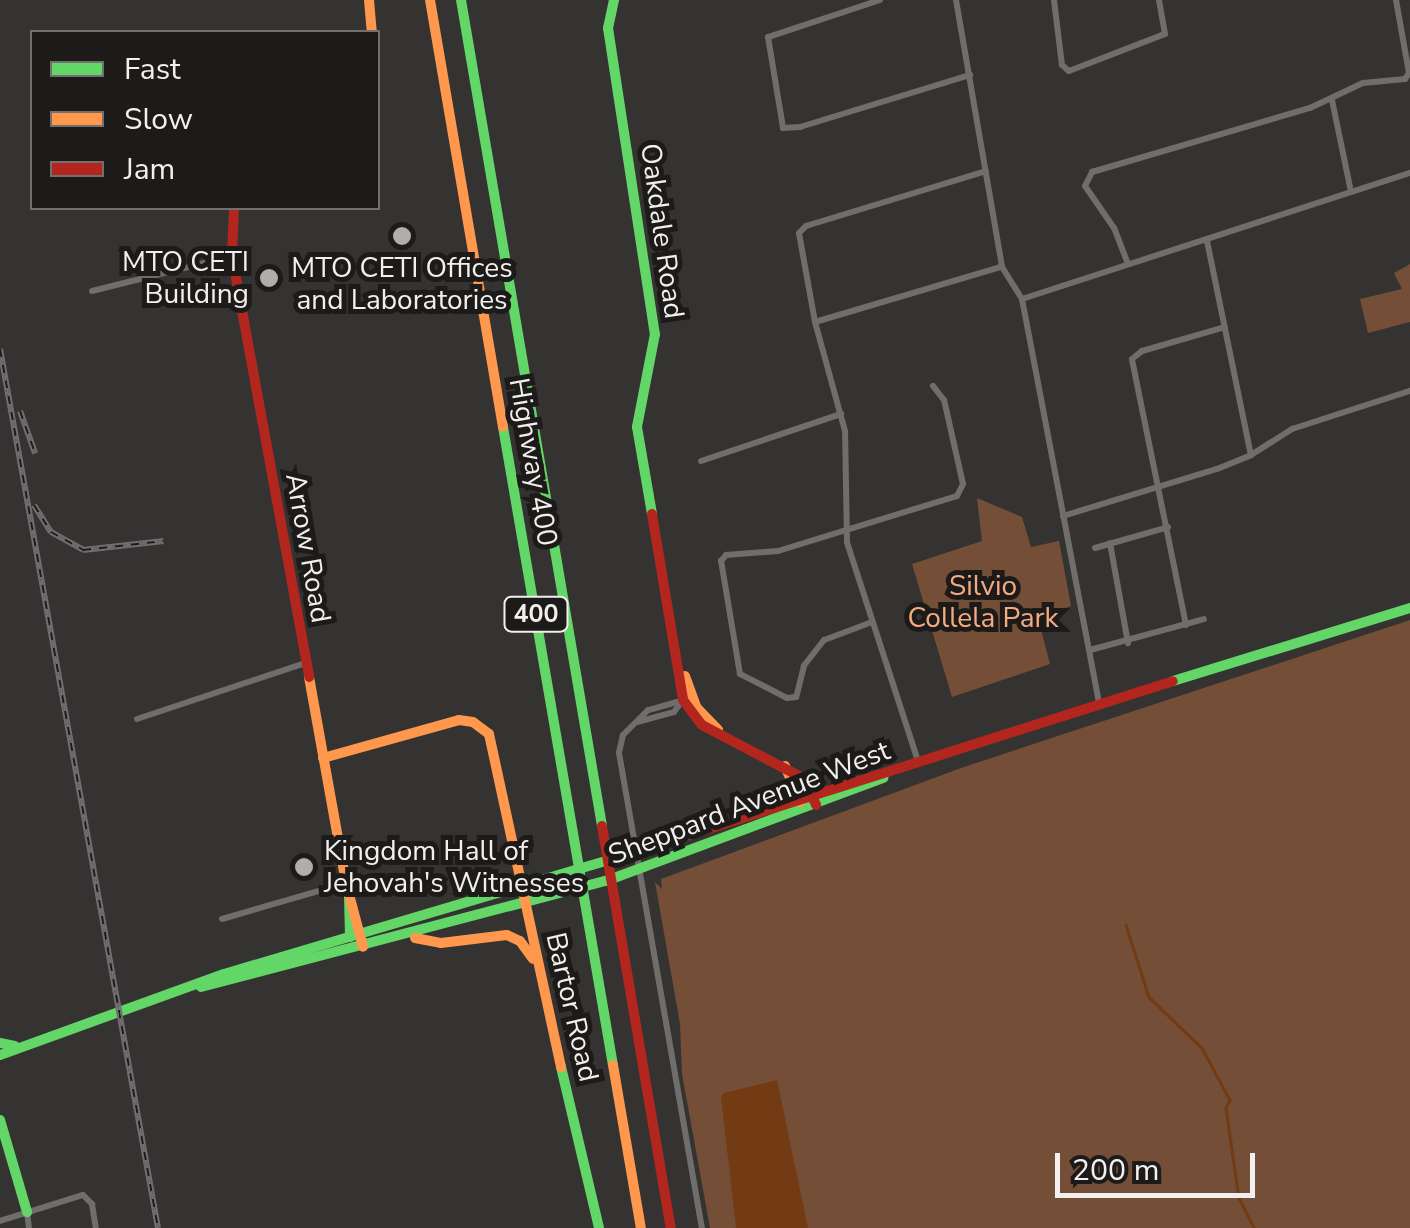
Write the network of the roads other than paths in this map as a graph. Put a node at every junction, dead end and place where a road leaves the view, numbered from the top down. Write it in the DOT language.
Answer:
graph roads {
  1 [pos="369,0"];
  2 [pos="430,0"];
  3 [pos="462,0"];
  4 [pos="614,0"];
  5 [pos="880,0"];
  6 [pos="956,0"];
  7 [pos="1054,0"];
  8 [pos="1159,0"];
  9 [pos="1396,0"];
  10 [pos="372,30"];
  11 [pos="970,75"];
  12 [pos="1332,100"];
  13 [pos="986,171"];
  14 [pos="1410,173"];
  15 [pos="1351,192"];
  16 [pos="234,210"];
  17 [pos="1207,240"];
  18 [pos="232,256"];
  19 [pos="1128,264"];
  20 [pos="1002,266"];
  21 [pos="92,290"];
  22 [pos="1022,299"];
  23 [pos="816,322"];
  24 [pos="1225,327"];
  25 [pos="933,386"];
  26 [pos="1410,391"];
  27 [pos="841,414"];
  28 [pos="1250,455"];
  29 [pos="701,461"];
  30 [pos="1160,488"];
  31 [pos="1064,516"];
  32 [pos="848,526"];
  33 [pos="1168,527"];
  34 [pos="1110,543"];
  35 [pos="1095,548"];
  36 [pos="1410,608"];
  37 [pos="1204,619"];
  38 [pos="872,622"];
  39 [pos="1186,625"];
  40 [pos="1128,643"];
  41 [pos="1090,650"];
  42 [pos="305,663"];
  43 [pos="687,699"];
  44 [pos="1100,706"];
  45 [pos="137,719"];
  46 [pos="323,758"];
  47 [pos="918,763"];
  48 [pos="784,764"];
  49 [pos="798,798"];
  50 [pos="811,802"];
  51 [pos="346,883"];
  52 [pos="222,920"];
  53 [pos="355,934"];
  54 [pos="402,938"];
  55 [pos="358,949"];
  56 [pos="538,968"];
  57 [pos="189,989"];
  58 [pos="0,1043"];
  59 [pos="15,1046"];
  60 [pos="0,1055"];
  61 [pos="0,1120"];
  62 [pos="2,1136"];
  63 [pos="27,1212"];
  64 [pos="0,1221"];
  65 [pos="29,1228"];
  66 [pos="96,1228"];
  67 [pos="600,1228"];
  68 [pos="641,1228"];
  69 [pos="672,1228"];
  70 [pos="702,1228"];
  1 -- 10 [label="main road"];
  2 -- 68 [label="main road, Highway 400 / 400"];
  3 -- 69 [label="main road, Highway 400 / 400"];
  4 -- 43 [label="main road, Oakdale Road"];
  5 -- 11 [label="street"];
  6 -- 11 [label="street"];
  7 -- 8 [label="street"];
  9 -- 12 [label="street"];
  11 -- 13 [label="street"];
  12 -- 15 [label="street"];
  12 -- 19 [label="street"];
  13 -- 20 [label="street"];
  13 -- 23 [label="street"];
  14 -- 15 [label="street"];
  15 -- 17 [label="street"];
  16 -- 18 [label="main road, Arrow Road"];
  17 -- 19 [label="street"];
  17 -- 24 [label="street"];
  18 -- 21 [label="street"];
  18 -- 42 [label="main road, Arrow Road"];
  19 -- 22 [label="street"];
  20 -- 22 [label="street"];
  20 -- 23 [label="street"];
  22 -- 31 [label="street"];
  23 -- 27 [label="street"];
  24 -- 28 [label="street"];
  24 -- 30 [label="street"];
  25 -- 32 [label="street"];
  26 -- 28 [label="street"];
  27 -- 29 [label="street"];
  27 -- 32 [label="street"];
  28 -- 30 [label="street"];
  30 -- 31 [label="street"];
  30 -- 33 [label="street"];
  31 -- 41 [label="street"];
  32 -- 38 [label="street"];
  32 -- 38 [label="street"];
  33 -- 34 [label="street"];
  33 -- 39 [label="street"];
  34 -- 35 [label="street"];
  34 -- 40 [label="street"];
  36 -- 44 [label="main road, Sheppard Avenue West"];
  37 -- 39 [label="street"];
  38 -- 47 [label="street"];
  39 -- 40 [label="street"];
  40 -- 41 [label="street"];
  41 -- 44 [label="street"];
  42 -- 45 [label="street"];
  42 -- 46 [label="main road, Arrow Road"];
  43 -- 48 [label="main road"];
  43 -- 70 [label="street"];
  44 -- 47 [label="main road, Sheppard Avenue West"];
  46 -- 51 [label="main road, Arrow Road"];
  46 -- 56 [label="main road, Bartor Road"];
  47 -- 50 [label="main road, Sheppard Avenue West"];
  48 -- 49 [label="main road"];
  48 -- 50 [label="main road"];
  49 -- 50 [label="main road, Sheppard Avenue West"];
  49 -- 53 [label="main road, Sheppard Avenue West"];
  50 -- 54 [label="main road, Sheppard Avenue West"];
  51 -- 52 [label="street"];
  51 -- 53 [label="main road, Arrow Road"];
  53 -- 55 [label="main road, Arrow Road"];
  53 -- 57 [label="main road, Sheppard Avenue West"];
  54 -- 55 [label="main road, Sheppard Avenue West"];
  54 -- 56 [label="main road"];
  55 -- 57 [label="main road, Sheppard Avenue West"];
  56 -- 67 [label="main road, Bartor Road"];
  57 -- 59 [label="main road, Sheppard Avenue West"];
  58 -- 59 [label="main road, Sheppard Avenue West"];
  59 -- 60 [label="main road, Sheppard Avenue West"];
  61 -- 62 [label="main road"];
  62 -- 63 [label="main road"];
  63 -- 64 [label="street"];
  63 -- 65 [label="street"];
  63 -- 66 [label="street"];
}
